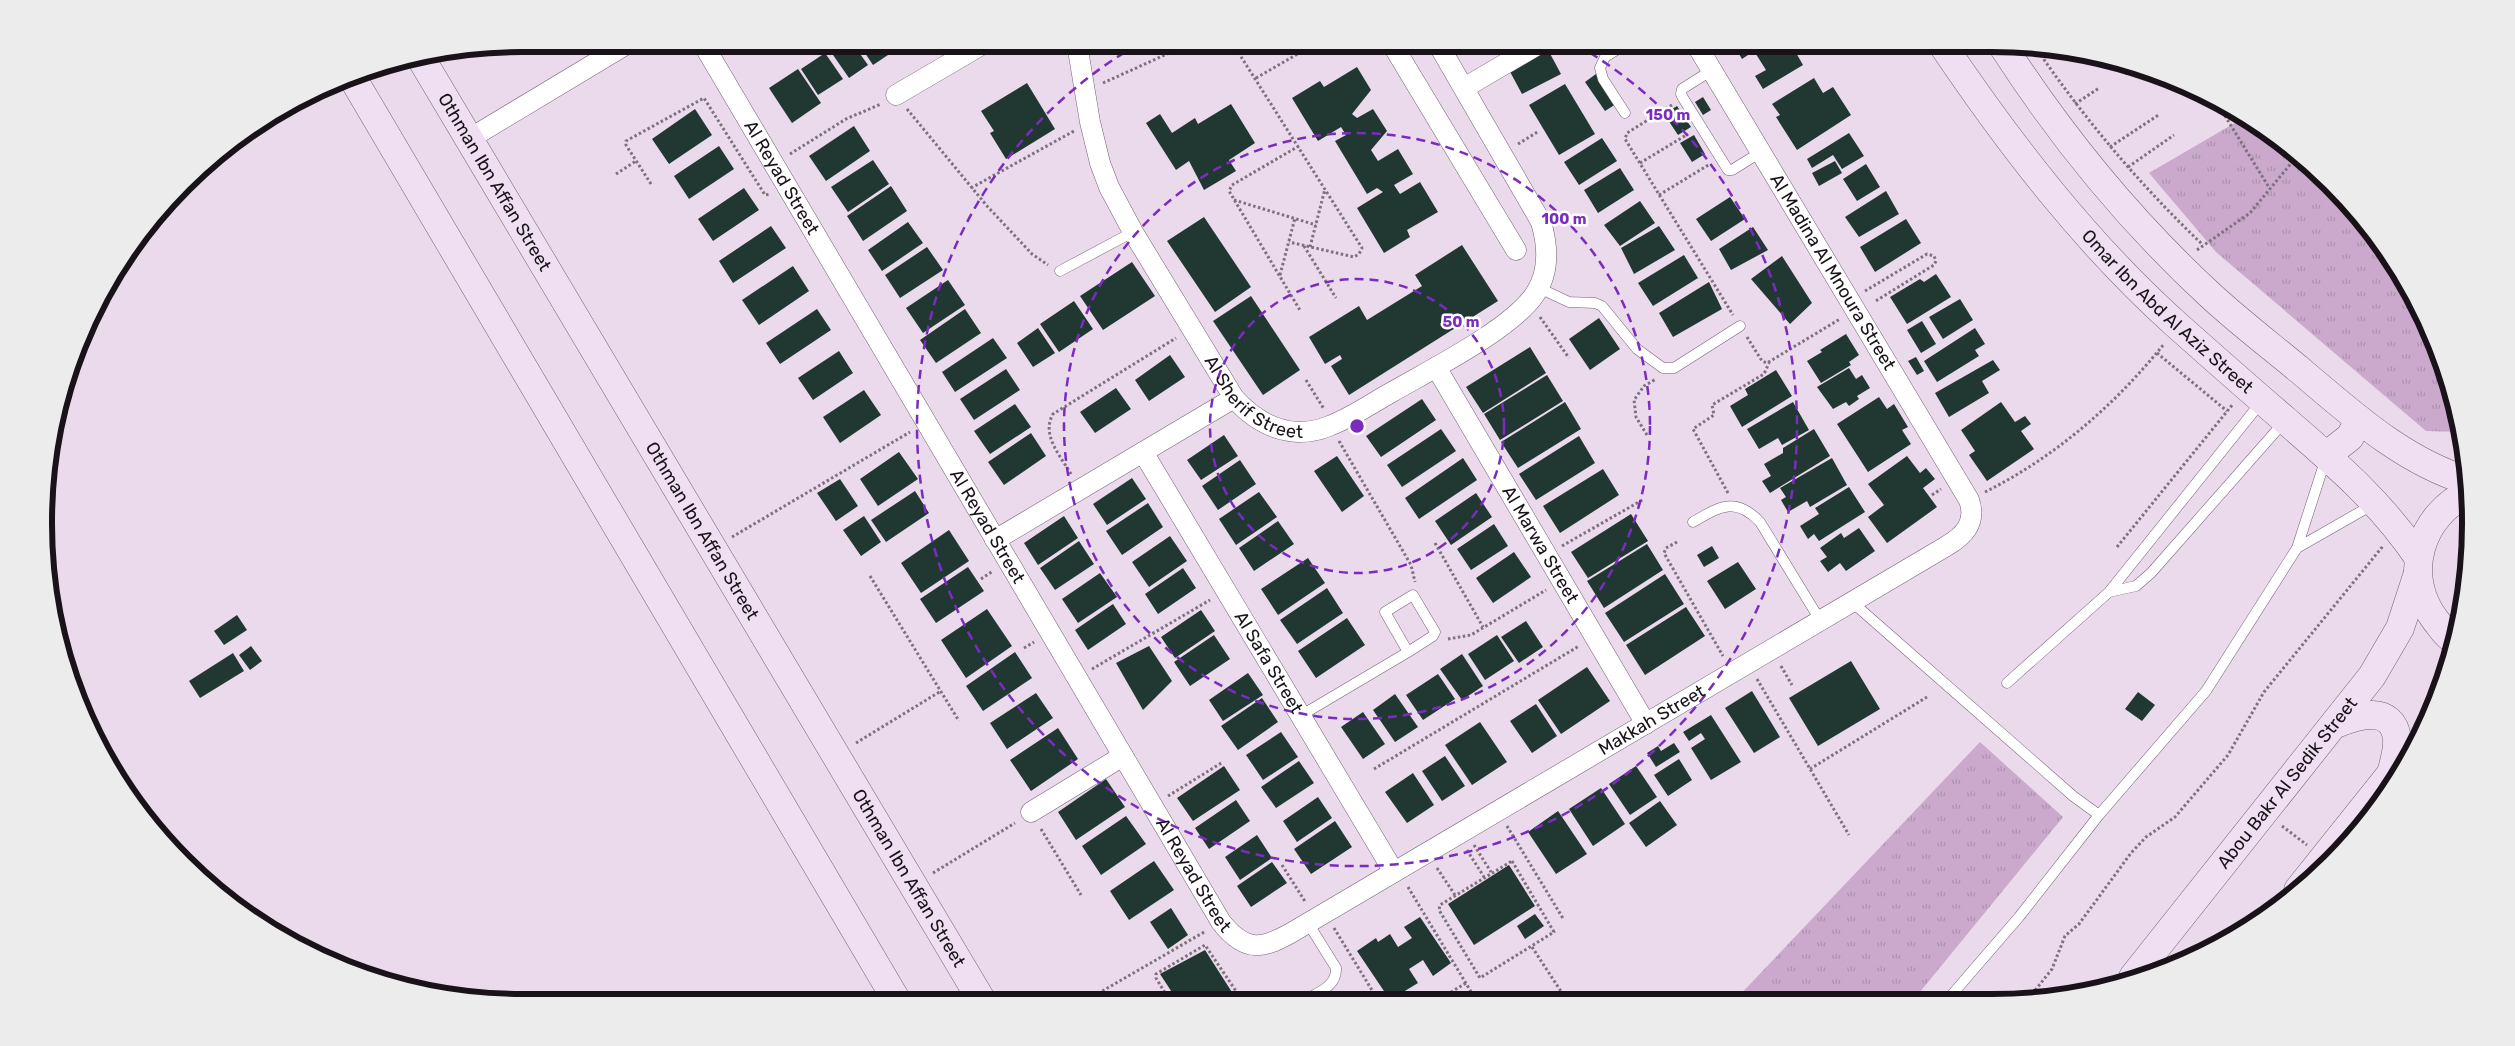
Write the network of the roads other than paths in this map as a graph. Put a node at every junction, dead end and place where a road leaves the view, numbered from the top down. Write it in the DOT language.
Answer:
graph roads {
  1 [pos="614,52"];
  2 [pos="708,52"];
  3 [pos="969,52"];
  4 [pos="1078,52"];
  5 [pos="1397,52"];
  6 [pos="1443,52"];
  7 [pos="1525,52"];
  8 [pos="1613,52"];
  9 [pos="1701,52"];
  10 [pos="1948,52"];
  11 [pos="2008,53"];
  12 [pos="424,64"];
  13 [pos="1712,70"];
  14 [pos="356,83"];
  15 [pos="1464,88"];
  16 [pos="896,95"];
  17 [pos="1626,113"];
  18 [pos="469,139"];
  19 [pos="1761,152"];
  20 [pos="1133,232"];
  21 [pos="1516,250"];
  22 [pos="1060,271"];
  23 [pos="1534,295"];
  24 [pos="1740,326"];
  25 [pos="1436,366"];
  26 [pos="2255,393"];
  27 [pos="1234,398"];
  28 [pos="2286,420"];
  29 [pos="2359,420"];
  30 [pos="1143,452"];
  31 [pos="2327,455"];
  32 [pos="2460,477"];
  33 [pos="2461,496"];
  34 [pos="1969,500"];
  35 [pos="2377,503"];
  36 [pos="1693,522"];
  37 [pos="995,540"];
  38 [pos="2296,548"];
  39 [pos="2418,566"];
  40 [pos="2109,592"];
  41 [pos="1852,602"];
  42 [pos="1820,620"];
  43 [pos="2448,637"];
  44 [pos="1408,652"];
  45 [pos="2007,682"];
  46 [pos="1300,716"];
  47 [pos="1646,724"];
  48 [pos="2336,724"];
  49 [pos="1123,756"];
  50 [pos="2391,771"];
  51 [pos="2379,789"];
  52 [pos="1032,812"];
  53 [pos="2099,815"];
  54 [pos="2324,857"];
  55 [pos="1396,871"];
  56 [pos="1316,918"];
  57 [pos="2140,970"];
  58 [pos="893,994"];
  59 [pos="978,994"];
  60 [pos="1315,994"];
  61 [pos="1952,994"];
  1 -- 18 [label="street"];
  2 -- 37 [label="street, Al Reyad Street"];
  3 -- 16 [label="street"];
  4 -- 20 [label="street, Al Sherif Street"];
  5 -- 21 [label="street"];
  6 -- 15 [label="street"];
  7 -- 15 [label="street"];
  8 -- 17 [label="lane"];
  9 -- 13 [label="street, Al Madina Al Mnoura Street"];
  10 -- 26 [label="main road, Omar Ibn Abd Al Aziz Street"];
  11 -- 29 [label="main road"];
  12 -- 18 [label="main road, Othman Ibn Affan Street"];
  13 -- 19 [label="street, Al Madina Al Mnoura Street"];
  13 -- 19 [label="lane"];
  14 -- 58 [label="main road"];
  15 -- 23 [label="street"];
  18 -- 59 [label="main road, Othman Ibn Affan Street"];
  19 -- 34 [label="street, Al Madina Al Mnoura Street"];
  20 -- 22 [label="lane"];
  20 -- 27 [label="street, Al Sherif Street"];
  23 -- 24 [label="lane"];
  23 -- 25 [label="street, Al Sherif Street"];
  25 -- 27 [label="street, Al Sherif Street"];
  25 -- 47 [label="street, Al Marwa Street"];
  26 -- 28 [label="main road, Omar Ibn Abd Al Aziz Street"];
  26 -- 40 [label="lane"];
  27 -- 30 [label="street"];
  28 -- 31 [label="main road, Omar Ibn Abd Al Aziz Street"];
  28 -- 40 [label="lane"];
  29 -- 31 [label="main road"];
  29 -- 32 [label="main road"];
  30 -- 37 [label="street"];
  30 -- 46 [label="street, Al Safa Street"];
  31 -- 35 [label="main road, Omar Ibn Abd Al Aziz Street"];
  31 -- 38 [label="lane"];
  33 -- 39 [label="main road, Abou Bakr Al Sedik Street"];
  34 -- 41 [label="street, Makkah Street"];
  35 -- 38 [label="lane"];
  35 -- 39 [label="main road, Omar Ibn Abd Al Aziz Street"];
  36 -- 42 [label="lane"];
  37 -- 49 [label="street, Al Reyad Street"];
  38 -- 53 [label="lane"];
  39 -- 43 [label="main road, Omar Ibn Abd Al Aziz Street"];
  39 -- 48 [label="main road, Abou Bakr Al Sedik Street"];
  40 -- 45 [label="lane"];
  41 -- 42 [label="street, Makkah Street"];
  41 -- 53 [label="lane"];
  42 -- 47 [label="street, Makkah Street"];
  44 -- 44 [label="lane"];
  44 -- 46 [label="lane"];
  46 -- 55 [label="street, Al Safa Street"];
  47 -- 55 [label="street, Makkah Street"];
  48 -- 50 [label="main road"];
  48 -- 57 [label="main road, Abou Bakr Al Sedik Street"];
  49 -- 52 [label="street"];
  49 -- 56 [label="street, Al Reyad Street"];
  51 -- 54 [label="main road"];
  53 -- 61 [label="lane"];
  55 -- 56 [label="street, Makkah Street"];
  56 -- 60 [label="lane"];
}
